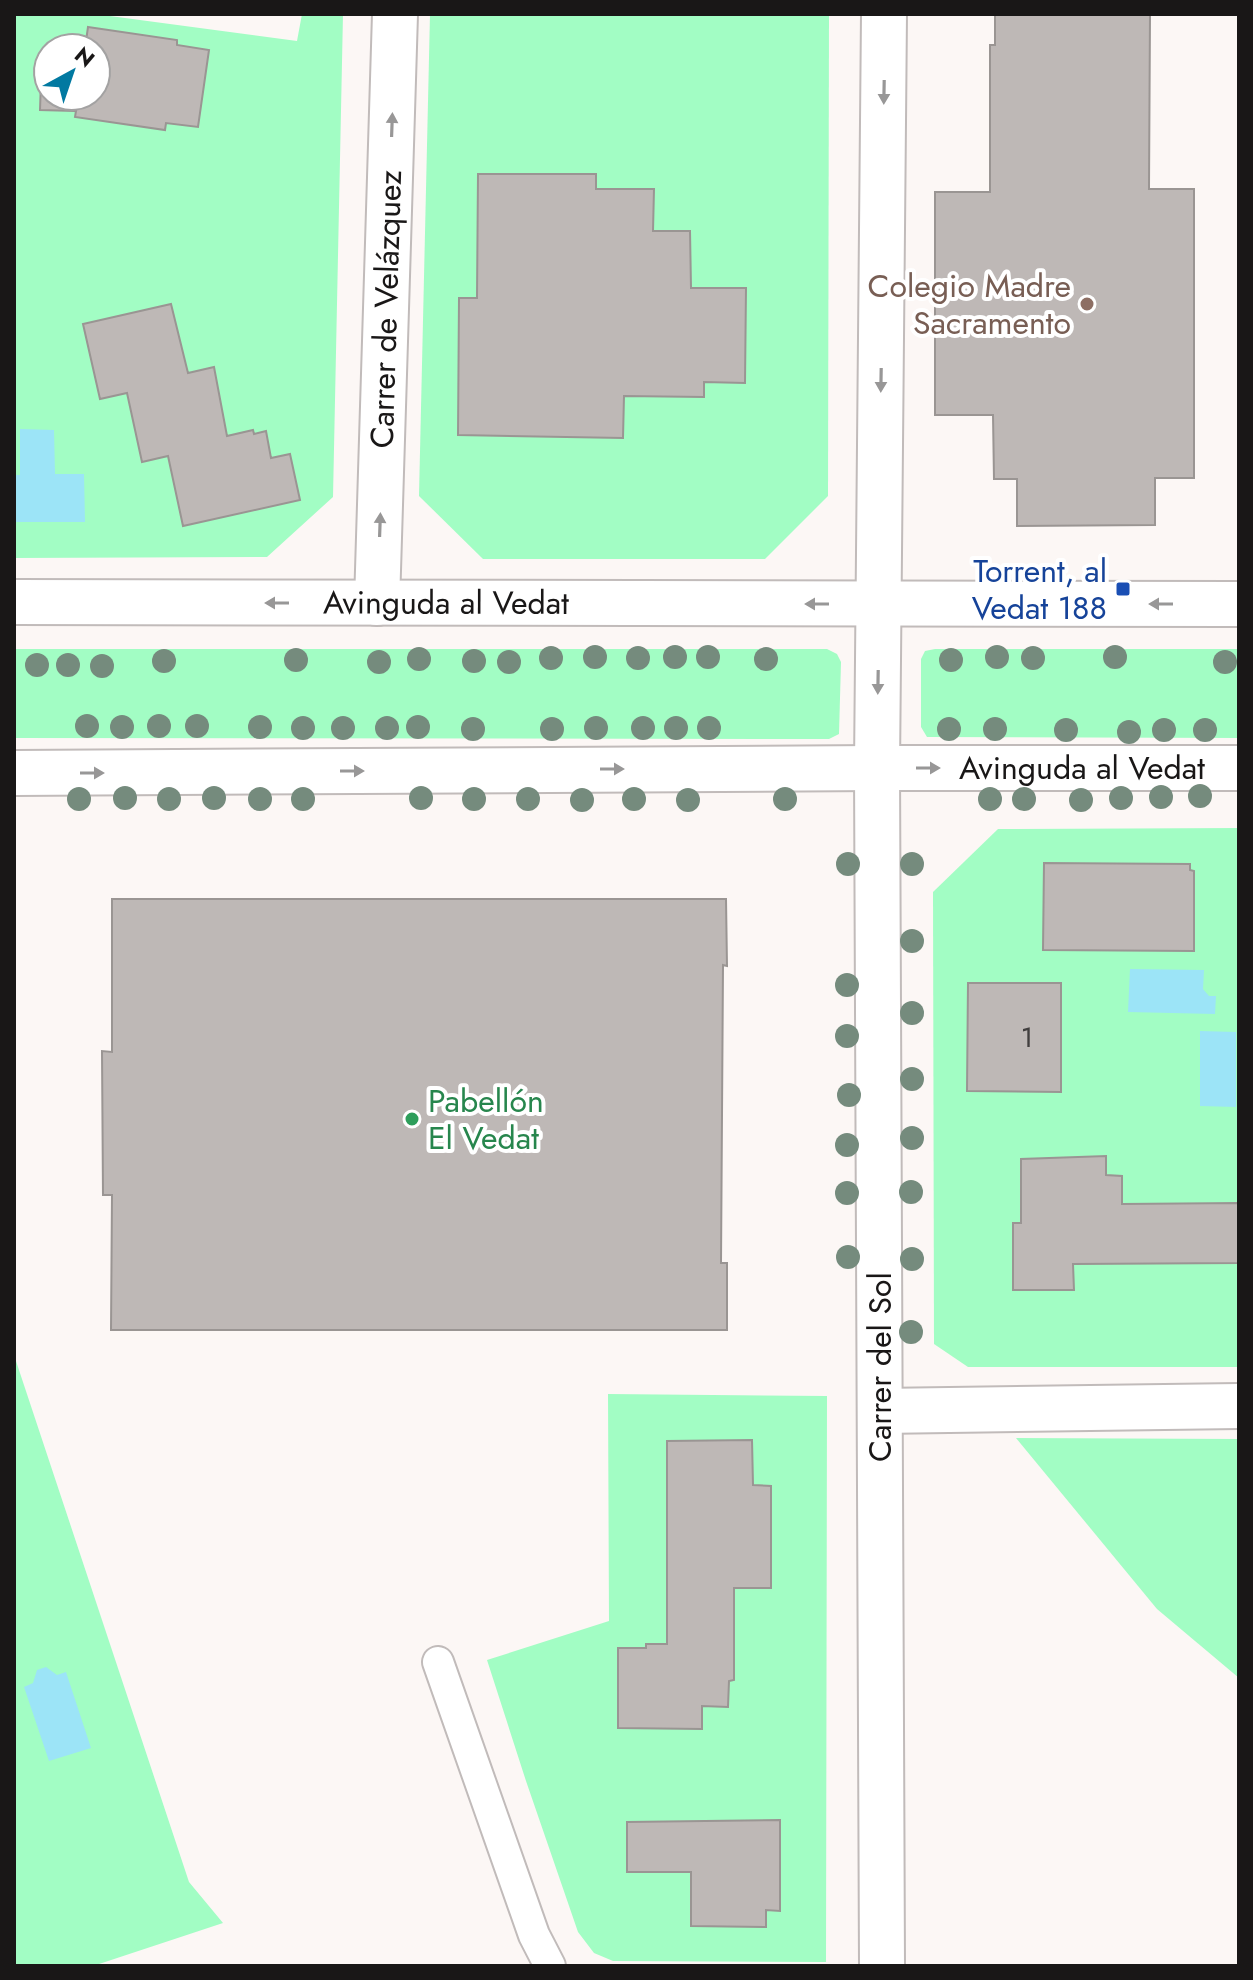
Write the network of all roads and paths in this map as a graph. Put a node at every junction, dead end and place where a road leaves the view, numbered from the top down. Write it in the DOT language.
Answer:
graph roads {
  1 [pos="395,14"];
  2 [pos="884,14"];
  3 [pos="14,602"];
  4 [pos="377,603"];
  5 [pos="879,604"];
  6 [pos="1239,604"];
  7 [pos="877,768"];
  8 [pos="1239,768"];
  9 [pos="14,773"];
  10 [pos="1239,1406"];
  11 [pos="880,1411"];
  12 [pos="438,1662"];
  13 [pos="550,1966"];
  14 [pos="882,1966"];
  4 -- 1 [label="street, Carrer de Velázquez, one-way"];
  2 -- 5 [label="street, one-way"];
  4 -- 3 [label="street, Avinguda al Vedat, one-way"];
  5 -- 4 [label="street, Avinguda al Vedat, one-way"];
  6 -- 5 [label="street, Avinguda al Vedat, one-way"];
  5 -- 7 [label="street, one-way"];
  7 -- 8 [label="street, Avinguda al Vedat, one-way"];
  9 -- 7 [label="street, Avinguda al Vedat, one-way"];
  7 -- 11 [label="street, Carrer del Sol"];
  10 -- 11 [label="street"];
  11 -- 14 [label="street, Carrer del Sol"];
  12 -- 13 [label="lane"];
}
